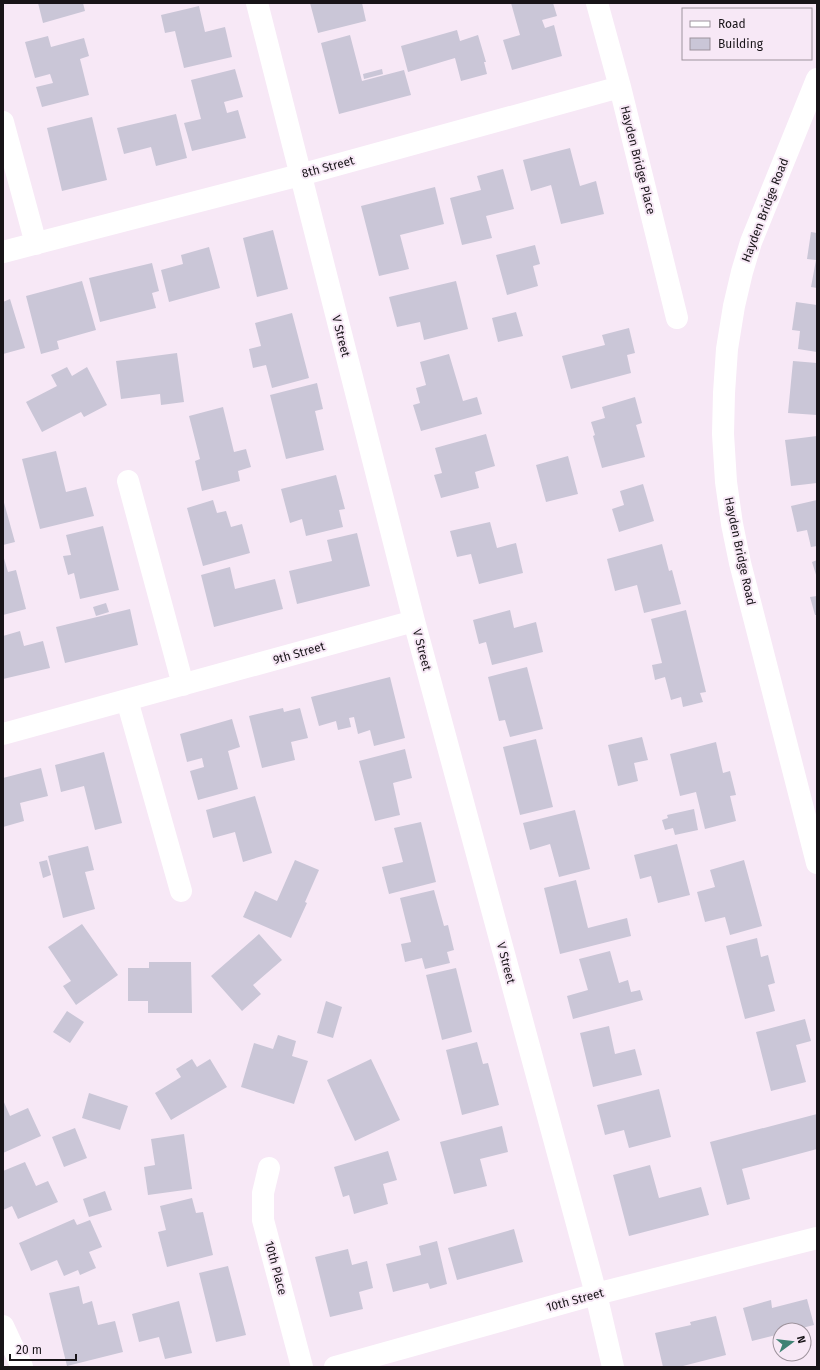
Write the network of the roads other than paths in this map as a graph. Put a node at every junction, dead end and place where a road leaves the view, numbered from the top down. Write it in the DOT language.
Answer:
graph roads {
  1 [pos="257,3"];
  2 [pos="597,3"];
  3 [pos="817,79"];
  4 [pos="620,87"];
  5 [pos="3,122"];
  6 [pos="300,174"];
  7 [pos="36,244"];
  8 [pos="3,252"];
  9 [pos="678,318"];
  10 [pos="128,481"];
  11 [pos="414,621"];
  12 [pos="183,685"];
  13 [pos="127,700"];
  14 [pos="3,734"];
  15 [pos="817,862"];
  16 [pos="181,892"];
  17 [pos="269,1168"];
  18 [pos="817,1238"];
  19 [pos="596,1294"];
  20 [pos="3,1326"];
  21 [pos="22,1367"];
  22 [pos="302,1367"];
  23 [pos="335,1367"];
  24 [pos="614,1367"];
  1 -- 6 [label="street, V Street"];
  2 -- 4 [label="street, Hayden Bridge Place"];
  3 -- 15 [label="street, Hayden Bridge Road"];
  4 -- 6 [label="street, 8th Street"];
  4 -- 9 [label="street, Hayden Bridge Place"];
  5 -- 7 [label="street"];
  6 -- 7 [label="street, 8th Street"];
  6 -- 11 [label="street, V Street"];
  7 -- 8 [label="street, 8th Street"];
  10 -- 12 [label="street"];
  11 -- 12 [label="street, 9th Street"];
  11 -- 19 [label="street, V Street"];
  12 -- 13 [label="street, 9th Street"];
  13 -- 14 [label="street, 9th Street"];
  13 -- 16 [label="street"];
  17 -- 22 [label="street, 10th Place"];
  18 -- 19 [label="street, 10th Street"];
  19 -- 23 [label="street, 10th Street"];
  19 -- 24 [label="street, V Street"];
  20 -- 21 [label="street"];
}
